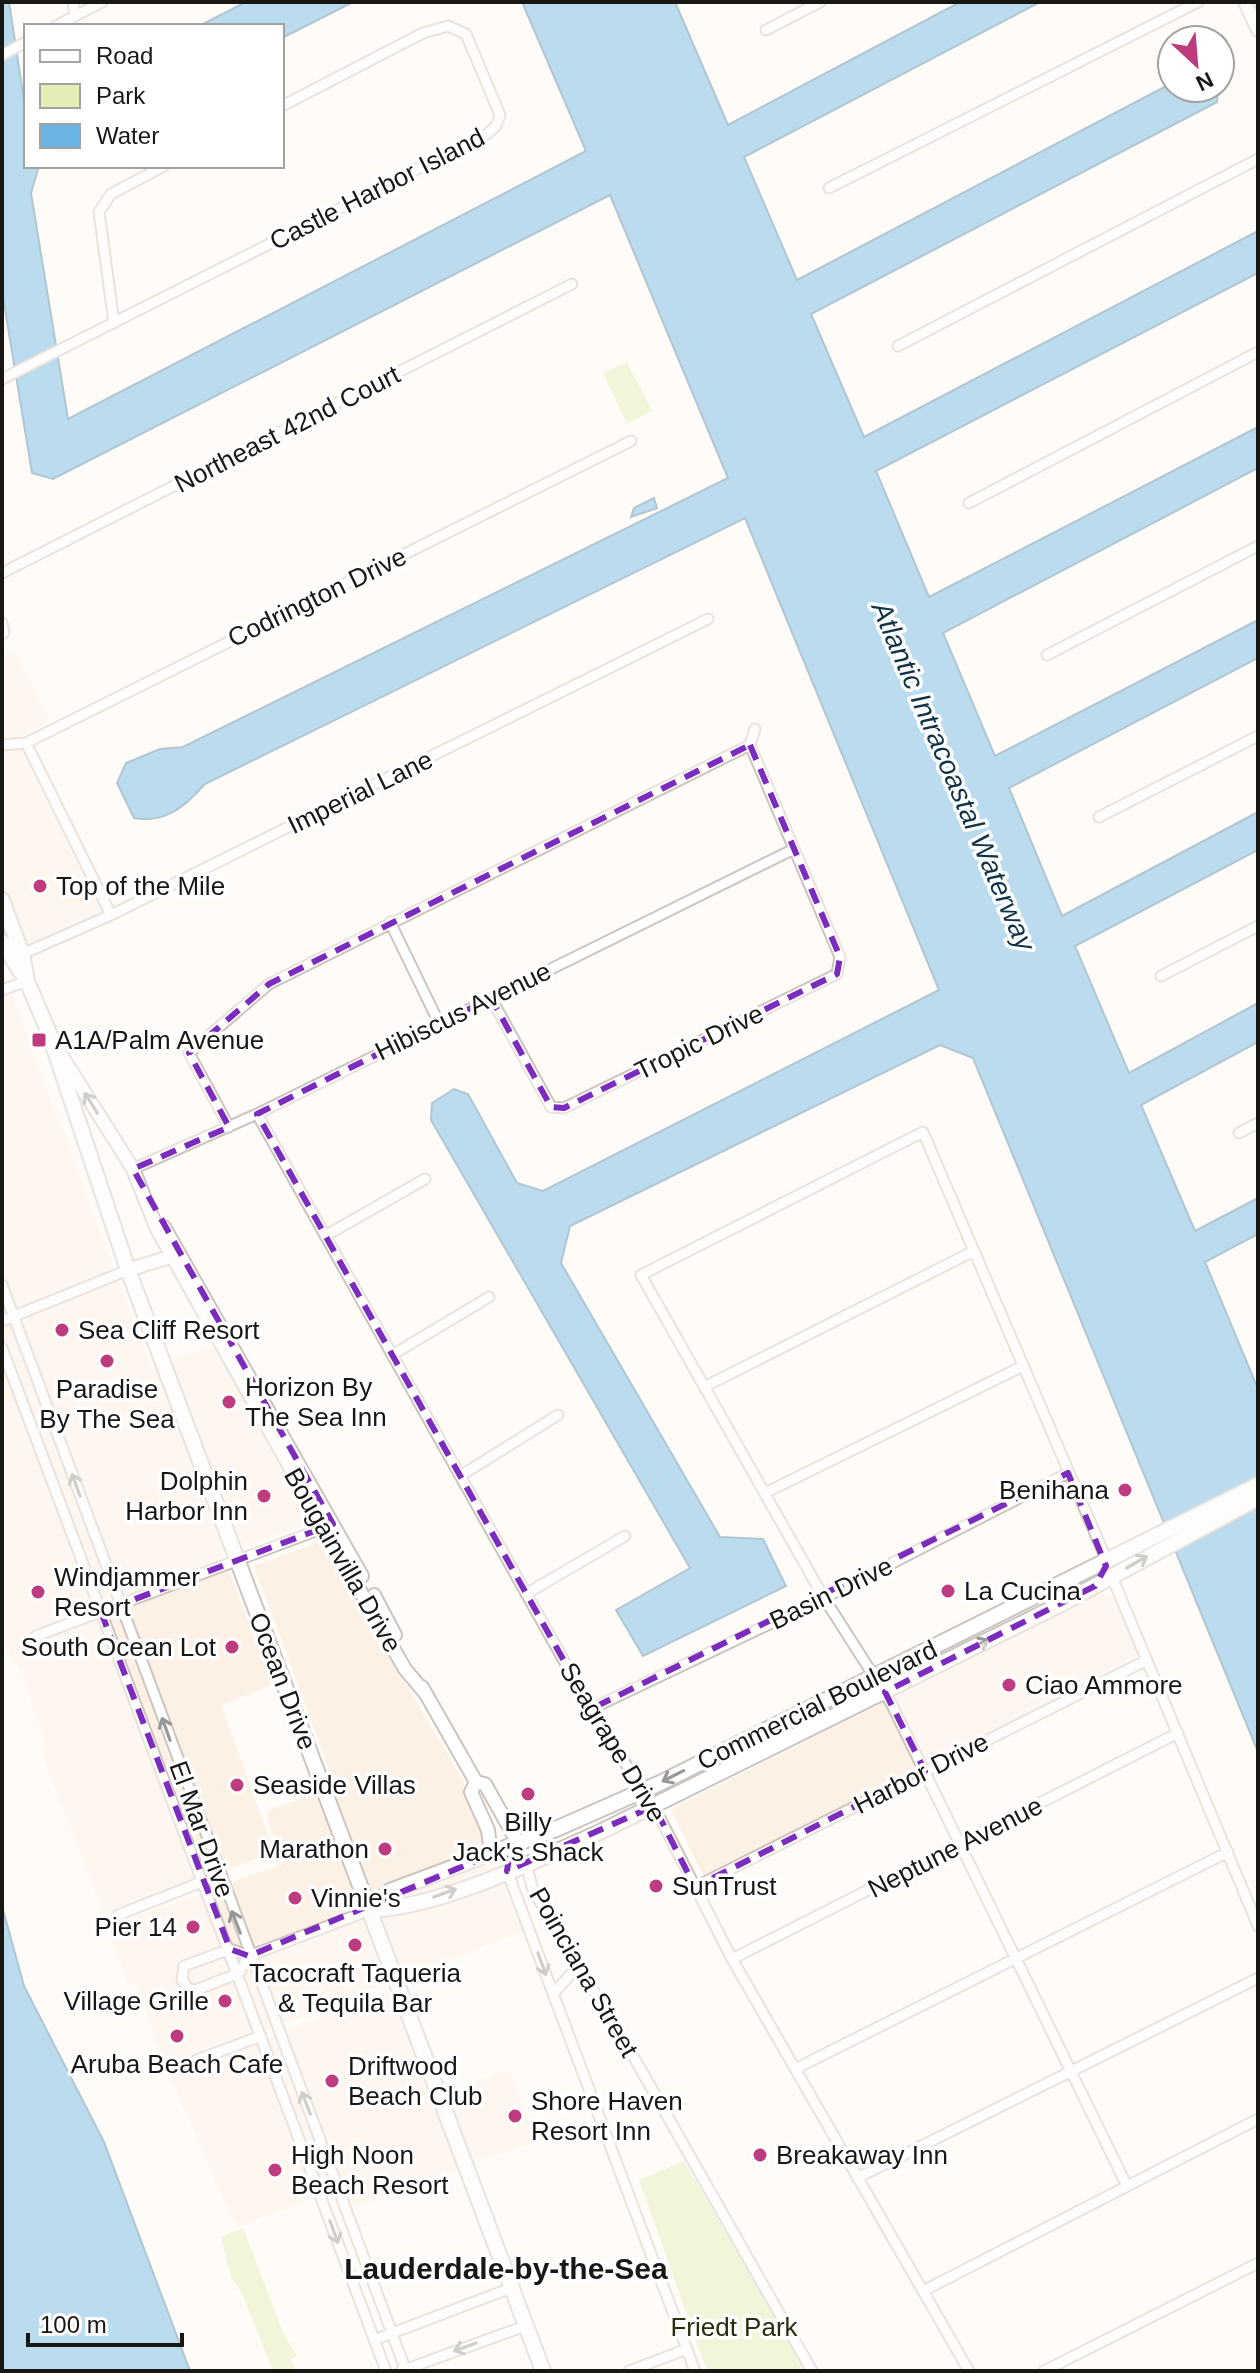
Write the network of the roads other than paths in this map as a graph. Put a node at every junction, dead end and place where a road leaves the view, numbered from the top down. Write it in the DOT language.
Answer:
graph roads {
  1 [pos="73,2"];
  2 [pos="102,2"];
  3 [pos="820,2"];
  4 [pos="1198,2"];
  5 [pos="1245,2"];
  6 [pos="75,16"];
  7 [pos="60,24"];
  8 [pos="766,30"];
  9 [pos="1258,30"];
  10 [pos="24,44"];
  11 [pos="2,55"];
  12 [pos="284,105"];
  13 [pos="1258,159"];
  14 [pos="160,168"];
  15 [pos="829,188"];
  16 [pos="572,284"];
  17 [pos="114,323"];
  18 [pos="898,346"];
  19 [pos="1258,352"];
  20 [pos="4,379"];
  21 [pos="631,441"];
  22 [pos="969,503"];
  23 [pos="1258,546"];
  24 [pos="2,573"];
  25 [pos="708,619"];
  26 [pos="1047,655"];
  27 [pos="755,729"];
  28 [pos="1258,736"];
  29 [pos="26,743"];
  30 [pos="2,745"];
  31 [pos="750,745"];
  32 [pos="1099,817"];
  33 [pos="792,850"];
  34 [pos="2,900"];
  35 [pos="111,915"];
  36 [pos="390,922"];
  37 [pos="1258,926"];
  38 [pos="2,942"];
  39 [pos="16,956"];
  40 [pos="1161,976"];
  41 [pos="27,981"];
  42 [pos="2,990"];
  43 [pos="491,998"];
  44 [pos="439,1023"];
  45 [pos="49,1033"];
  46 [pos="257,1114"];
  47 [pos="1258,1123"];
  48 [pos="229,1127"];
  49 [pos="1239,1133"];
  50 [pos="133,1169"];
  51 [pos="425,1179"];
  52 [pos="325,1236"];
  53 [pos="974,1251"];
  54 [pos="176,1255"];
  55 [pos="148,1264"];
  56 [pos="128,1270"];
  57 [pos="185,1281"];
  58 [pos="2,1285"];
  59 [pos="489,1297"];
  60 [pos="13,1316"];
  61 [pos="2,1321"];
  62 [pos="2,1348"];
  63 [pos="392,1355"];
  64 [pos="1023,1366"];
  65 [pos="704,1387"];
  66 [pos="558,1415"];
  67 [pos="1068,1473"];
  68 [pos="460,1476"];
  69 [pos="1258,1485"];
  70 [pos="765,1493"];
  71 [pos="1258,1498"];
  72 [pos="328,1526"];
  73 [pos="625,1536"];
  74 [pos="1158,1542"];
  75 [pos="238,1560"];
  76 [pos="1107,1561"];
  77 [pos="1112,1577"];
  78 [pos="1095,1586"];
  79 [pos="526,1594"];
  80 [pos="824,1598"];
  81 [pos="121,1604"];
  82 [pos="101,1612"];
  83 [pos="36,1636"];
  84 [pos="1147,1660"];
  85 [pos="873,1677"];
  86 [pos="883,1693"];
  87 [pos="591,1709"];
  88 [pos="1178,1733"];
  89 [pos="925,1771"];
  90 [pos="476,1782"];
  91 [pos="641,1791"];
  92 [pos="653,1807"];
  93 [pos="518,1843"];
  94 [pos="961,1844"];
  95 [pos="1228,1852"];
  96 [pos="491,1853"];
  97 [pos="526,1864"];
  98 [pos="507,1871"];
  99 [pos="204,1881"];
  100 [pos="695,1887"];
  101 [pos="537,1897"];
  102 [pos="520,1908"];
  103 [pos="370,1910"];
  104 [pos="118,1915"];
  105 [pos="1258,1926"];
  106 [pos="230,1949"];
  107 [pos="249,1956"];
  108 [pos="1015,1957"];
  109 [pos="732,1959"];
  110 [pos="575,1962"];
  111 [pos="239,1973"];
  112 [pos="1258,1978"];
  113 [pos="553,1994"];
  114 [pos="261,2036"];
  115 [pos="194,2061"];
  116 [pos="795,2069"];
  117 [pos="1071,2071"];
  118 [pos="1258,2119"];
  119 [pos="326,2154"];
  120 [pos="308,2161"];
  121 [pos="857,2178"];
  122 [pos="1126,2184"];
  123 [pos="1258,2263"];
  124 [pos="511,2288"];
  125 [pos="923,2291"];
  126 [pos="525,2326"];
  127 [pos="392,2333"];
  128 [pos="374,2340"];
  129 [pos="687,2349"];
  130 [pos="404,2370"];
  131 [pos="386,2371"];
  132 [pos="543,2371"];
  133 [pos="630,2371"];
  134 [pos="695,2371"];
  135 [pos="812,2371"];
  136 [pos="969,2371"];
  137 [pos="1044,2371"];
  1 -- 6 [label="street"];
  2 -- 6 [label="street"];
  3 -- 8 [label="street"];
  4 -- 15 [label="street"];
  5 -- 9 [label="street"];
  6 -- 7 [label="street"];
  10 -- 11 [label="street"];
  12 -- 17 [label="street, Castle Harbor Island"];
  13 -- 18 [label="street"];
  14 -- 17 [label="street"];
  16 -- 24 [label="street, Northeast 42nd Court"];
  17 -- 20 [label="street, Castle Harbor Island"];
  19 -- 22 [label="street"];
  21 -- 29 [label="street, Codrington Drive"];
  23 -- 26 [label="street"];
  25 -- 35 [label="street, Imperial Lane"];
  27 -- 31 [label="street"];
  28 -- 32 [label="street"];
  29 -- 30 [label="street, Codrington Drive"];
  29 -- 35 [label="street"];
  31 -- 33 [label="street"];
  31 -- 36 [label="street"];
  33 -- 43 [label="street, Hibiscus Avenue"];
  33 -- 43 [label="street, Tropic Drive"];
  34 -- 39 [label="main road"];
  35 -- 39 [label="street, Imperial Lane"];
  36 -- 44 [label="street"];
  36 -- 48 [label="street"];
  37 -- 40 [label="street"];
  38 -- 39 [label="main road"];
  39 -- 41 [label="main road, Ocean Drive"];
  41 -- 42 [label="street"];
  41 -- 45 [label="main road, Ocean Drive"];
  43 -- 44 [label="street, Hibiscus Avenue"];
  44 -- 46 [label="street, Hibiscus Avenue"];
  50 -- 45 [label="street, Bougainvilla Drive, one-way"];
  45 -- 56 [label="main road, Ocean Drive"];
  46 -- 48 [label="street, Hibiscus Avenue"];
  46 -- 52 [label="street, Seagrape Drive"];
  47 -- 49 [label="street"];
  48 -- 50 [label="street, Hibiscus Avenue"];
  50 -- 54 [label="street, Bougainvilla Drive"];
  51 -- 52 [label="street"];
  52 -- 63 [label="street, Seagrape Drive"];
  53 -- 64 [label="street"];
  53 -- 65 [label="street"];
  53 -- 65 [label="street"];
  54 -- 55 [label="street"];
  54 -- 57 [label="street, Bougainvilla Drive"];
  54 -- 72 [label="street, Bougainvilla Drive"];
  55 -- 56 [label="street"];
  55 -- 57 [label="street"];
  56 -- 60 [label="street"];
  56 -- 75 [label="main road, Ocean Drive"];
  57 -- 72 [label="street, Bougainvilla Drive"];
  58 -- 60 [label="street, El Mar Drive"];
  59 -- 63 [label="street"];
  60 -- 61 [label="street"];
  81 -- 60 [label="street, El Mar Drive, one-way"];
  62 -- 82 [label="street, El Mar Drive"];
  63 -- 68 [label="street, Seagrape Drive"];
  64 -- 67 [label="street"];
  64 -- 70 [label="street"];
  65 -- 70 [label="street"];
  66 -- 68 [label="street"];
  67 -- 76 [label="street"];
  67 -- 80 [label="street, Basin Drive"];
  68 -- 79 [label="street, Seagrape Drive"];
  69 -- 74 [label="main road, Commercial Boulevard"];
  70 -- 80 [label="street"];
  71 -- 74 [label="main road, Commercial Boulevard"];
  72 -- 75 [label="street"];
  72 -- 90 [label="street, Bougainvilla Drive"];
  73 -- 79 [label="street"];
  74 -- 76 [label="main road, Commercial Boulevard"];
  77 -- 74 [label="main road, Commercial Boulevard, one-way"];
  75 -- 81 [label="street"];
  75 -- 103 [label="main road, Ocean Drive"];
  76 -- 78 [label="main road"];
  76 -- 85 [label="main road, Commercial Boulevard"];
  77 -- 78 [label="main road, Commercial Boulevard"];
  77 -- 84 [label="street"];
  86 -- 78 [label="main road, Commercial Boulevard, one-way"];
  79 -- 87 [label="street, Seagrape Drive"];
  80 -- 85 [label="street"];
  80 -- 87 [label="street, Basin Drive"];
  81 -- 82 [label="street"];
  107 -- 81 [label="street, El Mar Drive, one-way"];
  82 -- 83 [label="street"];
  82 -- 99 [label="street, El Mar Drive"];
  84 -- 88 [label="street"];
  84 -- 89 [label="street, Harbor Drive"];
  85 -- 86 [label="street"];
  85 -- 91 [label="main road, Commercial Boulevard, one-way"];
  86 -- 89 [label="street"];
  86 -- 92 [label="main road, Commercial Boulevard"];
  87 -- 91 [label="street, Seagrape Drive"];
  88 -- 94 [label="street, Neptune Avenue"];
  88 -- 95 [label="street"];
  89 -- 94 [label="street"];
  89 -- 100 [label="street, Harbor Drive"];
  90 -- 93 [label="street"];
  90 -- 96 [label="street, Bougainvilla Drive"];
  91 -- 92 [label="street, Seagrape Drive"];
  91 -- 93 [label="main road, Commercial Boulevard"];
  92 -- 97 [label="main road, Commercial Boulevard"];
  92 -- 100 [label="street, Seagrape Drive"];
  93 -- 96 [label="main road, Commercial Boulevard"];
  93 -- 98 [label="main road"];
  94 -- 108 [label="street"];
  94 -- 109 [label="street, Neptune Avenue"];
  95 -- 105 [label="street"];
  95 -- 108 [label="street"];
  96 -- 103 [label="main road, Commercial Boulevard"];
  97 -- 98 [label="main road, Commercial Boulevard"];
  97 -- 101 [label="street, Poinciana Street"];
  98 -- 102 [label="street"];
  103 -- 98 [label="main road, Commercial Boulevard, one-way"];
  99 -- 104 [label="street"];
  99 -- 106 [label="street, El Mar Drive"];
  100 -- 109 [label="street, Seagrape Drive"];
  101 -- 102 [label="street"];
  101 -- 110 [label="street, Poinciana Street"];
  102 -- 113 [label="street, one-way"];
  103 -- 107 [label="street, Commercial Boulevard"];
  103 -- 124 [label="main road, Ocean Drive"];
  106 -- 107 [label="street"];
  106 -- 111 [label="street, El Mar Drive"];
  106 -- 111 [label="street"];
  107 -- 111 [label="street"];
  119 -- 107 [label="street, El Mar Drive, one-way"];
  108 -- 116 [label="street"];
  108 -- 117 [label="street"];
  109 -- 116 [label="street, Seagrape Drive"];
  110 -- 113 [label="street"];
  110 -- 135 [label="street, Poinciana Street"];
  111 -- 114 [label="street, El Mar Drive"];
  112 -- 117 [label="street"];
  113 -- 129 [label="street"];
  114 -- 115 [label="street"];
  114 -- 120 [label="street, El Mar Drive"];
  116 -- 121 [label="street, Seagrape Drive"];
  117 -- 121 [label="street"];
  117 -- 122 [label="street"];
  118 -- 122 [label="street"];
  119 -- 120 [label="street"];
  119 -- 127 [label="street, El Mar Drive"];
  120 -- 128 [label="street, El Mar Drive, one-way"];
  121 -- 125 [label="street, Seagrape Drive"];
  122 -- 125 [label="street"];
  123 -- 137 [label="street"];
  124 -- 126 [label="main road, Ocean Drive"];
  124 -- 127 [label="street"];
  125 -- 136 [label="street, Seagrape Drive"];
  126 -- 130 [label="street, one-way"];
  126 -- 132 [label="main road, Ocean Drive"];
  127 -- 128 [label="street"];
  127 -- 130 [label="street, El Mar Drive"];
  128 -- 131 [label="street, El Mar Drive"];
  129 -- 133 [label="street"];
  129 -- 134 [label="street"];
}
